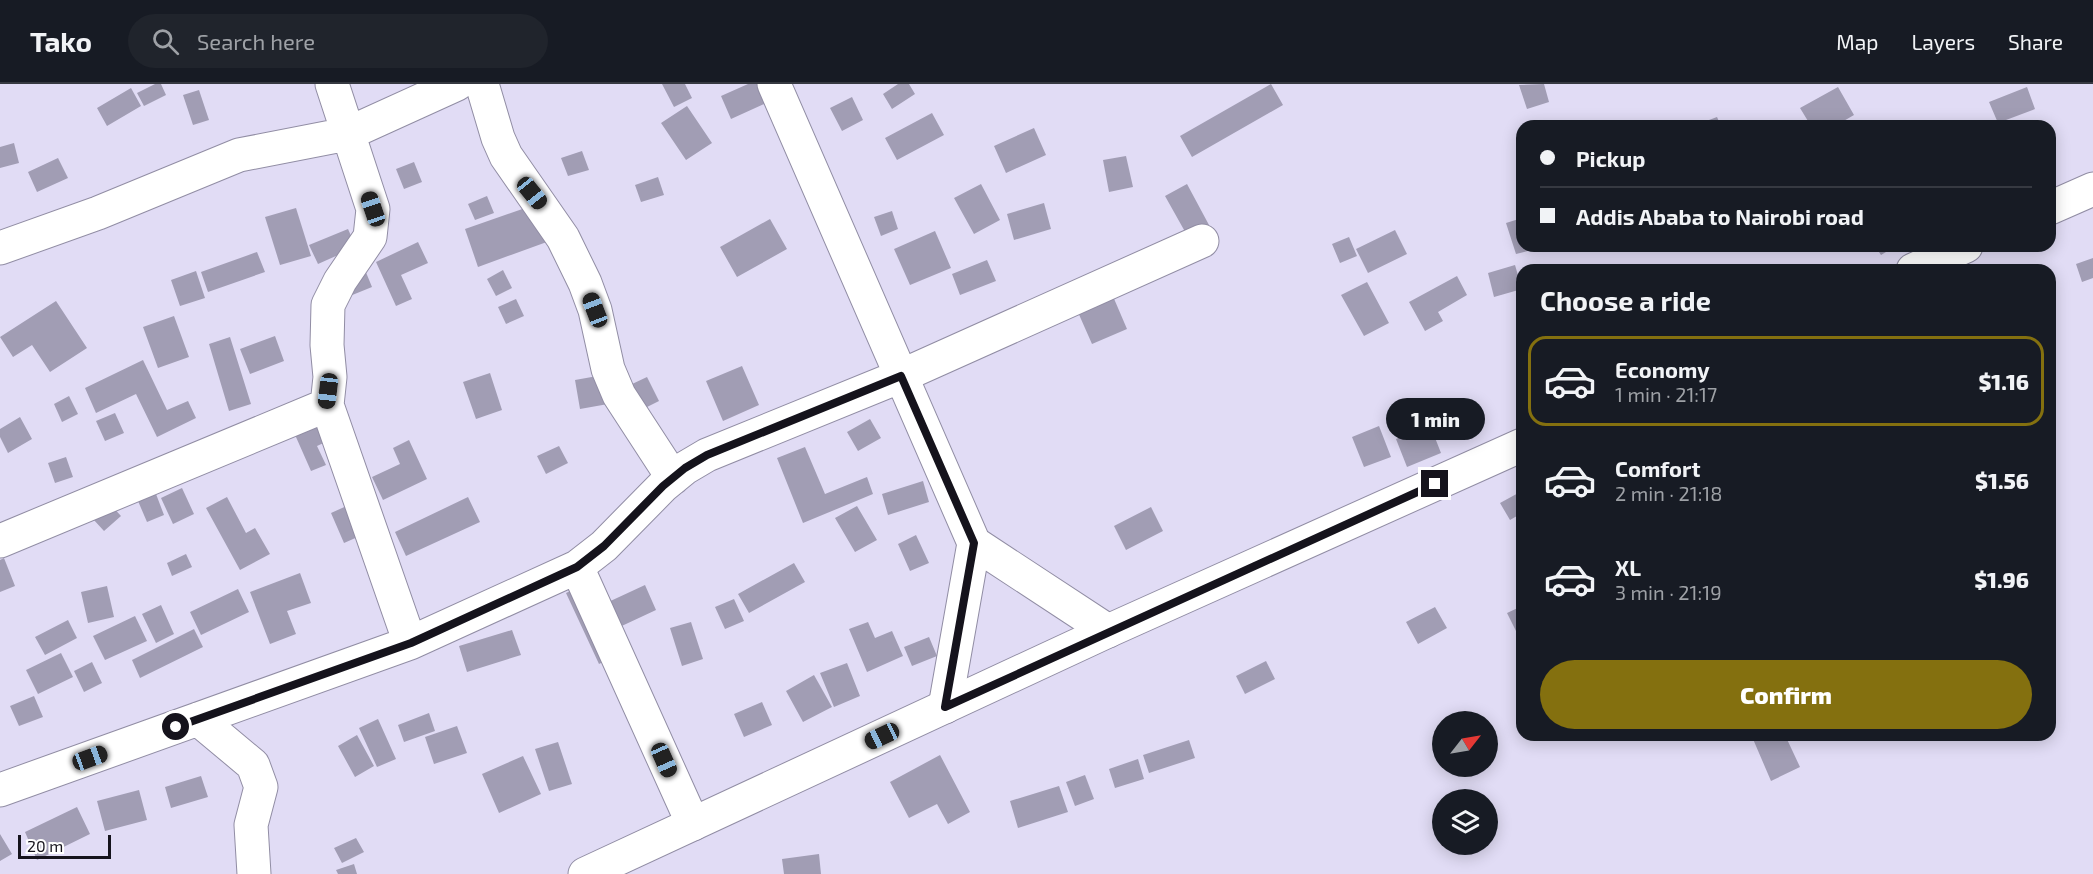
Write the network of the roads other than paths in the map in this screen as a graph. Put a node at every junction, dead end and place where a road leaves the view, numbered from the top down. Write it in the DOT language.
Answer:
graph roads {
  1 [pos="332,84"];
  2 [pos="457,84"];
  3 [pos="482,84"];
  4 [pos="774,84"];
  5 [pos="346,134"];
  6 [pos="2093,189"];
  7 [pos="2056,205"];
  8 [pos="1202,241"];
  9 [pos="0,248"];
  10 [pos="1952,252"];
  11 [pos="1926,264"];
  12 [pos="901,376"];
  13 [pos="327,405"];
  14 [pos="1516,448"];
  15 [pos="673,478"];
  16 [pos="0,541"];
  17 [pos="974,543"];
  18 [pos="577,567"];
  19 [pos="1108,630"];
  20 [pos="411,643"];
  21 [pos="945,707"];
  22 [pos="198,719"];
  23 [pos="1,787"];
  24 [pos="693,824"];
  25 [pos="254,874"];
  26 [pos="585,874"];
  1 -- 5 [label="main road"];
  2 -- 5 [label="main road"];
  3 -- 15 [label="main road"];
  4 -- 12 [label="main road"];
  5 -- 9 [label="main road"];
  5 -- 13 [label="main road"];
  6 -- 7 [label="main road"];
  8 -- 12 [label="main road"];
  10 -- 11 [label="main road"];
  12 -- 15 [label="main road"];
  12 -- 17 [label="main road"];
  13 -- 16 [label="main road"];
  13 -- 20 [label="main road"];
  14 -- 19 [label="main road"];
  15 -- 18 [label="main road"];
  17 -- 19 [label="main road"];
  17 -- 21 [label="main road"];
  18 -- 20 [label="main road"];
  18 -- 24 [label="main road"];
  19 -- 21 [label="main road"];
  20 -- 22 [label="main road"];
  21 -- 24 [label="main road"];
  22 -- 23 [label="main road"];
  22 -- 25 [label="main road"];
  24 -- 26 [label="main road"];
}
